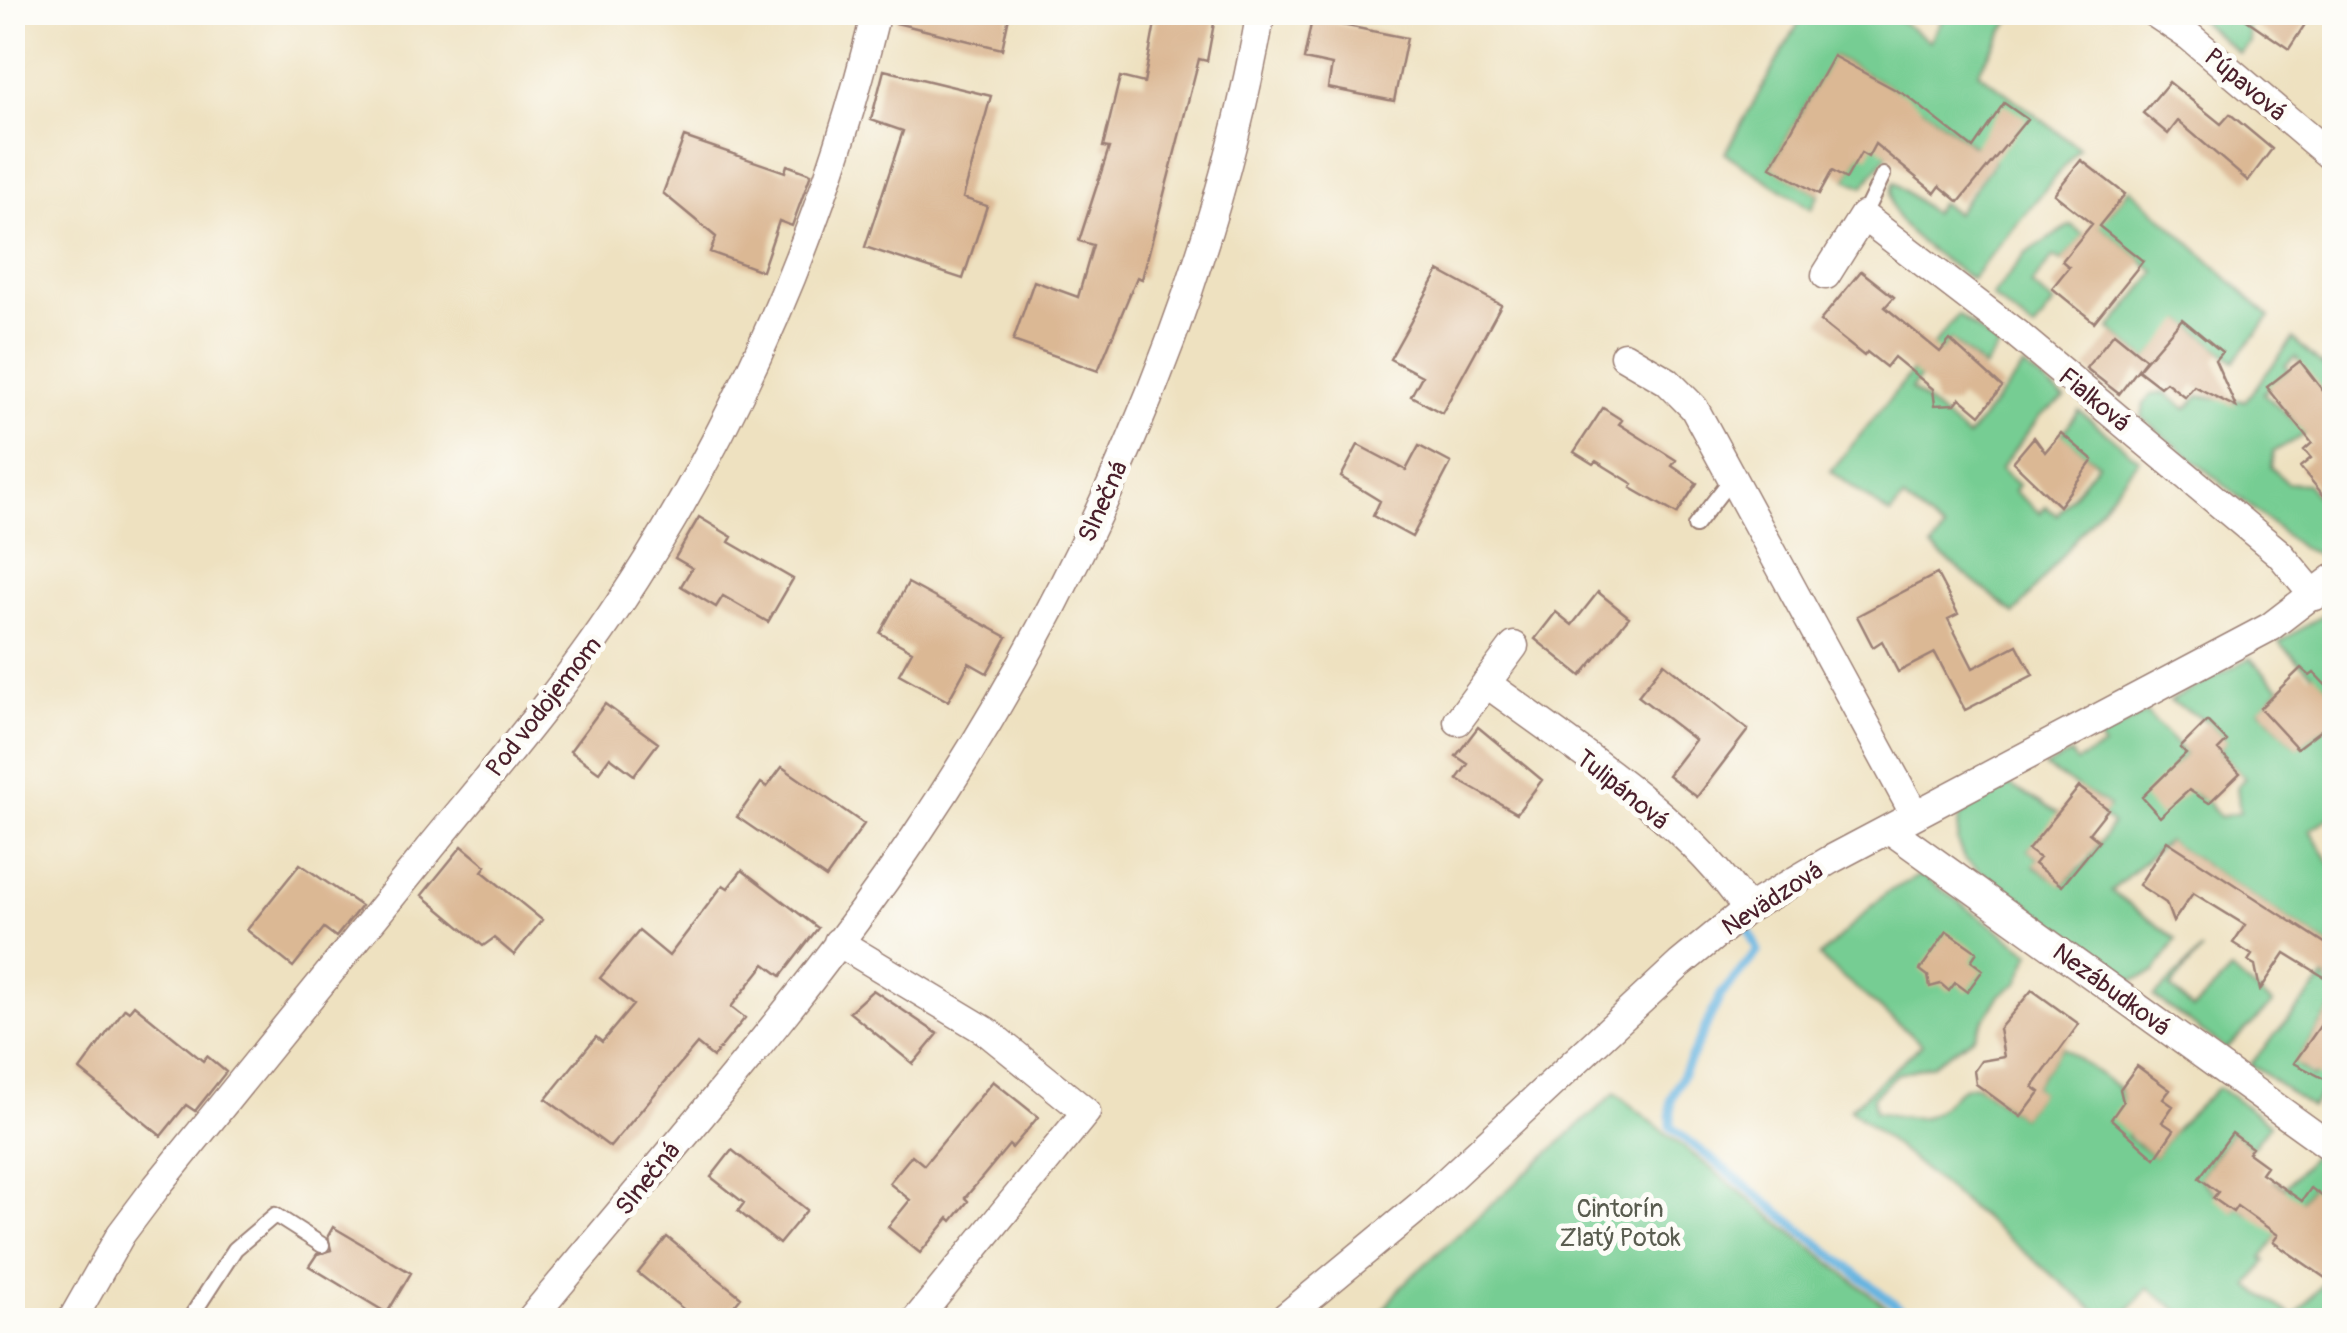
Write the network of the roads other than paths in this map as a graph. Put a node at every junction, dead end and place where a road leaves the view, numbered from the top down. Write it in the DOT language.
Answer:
graph roads {
  1 [pos="876,12"];
  2 [pos="1261,12"];
  3 [pos="2154,12"];
  4 [pos="2334,159"];
  5 [pos="1883,174"];
  6 [pos="1863,216"];
  7 [pos="1826,275"];
  8 [pos="1624,356"];
  9 [pos="1733,477"];
  10 [pos="1695,526"];
  11 [pos="2325,587"];
  12 [pos="1514,646"];
  13 [pos="1486,683"];
  14 [pos="1458,722"];
  15 [pos="1915,815"];
  16 [pos="1889,829"];
  17 [pos="1747,909"];
  18 [pos="838,942"];
  19 [pos="2334,1149"];
  20 [pos="322,1245"];
  21 [pos="72,1320"];
  22 [pos="190,1320"];
  23 [pos="530,1320"];
  24 [pos="916,1320"];
  25 [pos="1282,1320"];
  1 -- 21 [label="street, Pod vodojemom"];
  2 -- 18 [label="street, Slnečná"];
  3 -- 4 [label="street, Púpavová"];
  5 -- 6 [label="lane"];
  6 -- 7 [label="street"];
  6 -- 11 [label="street, Fialková"];
  8 -- 9 [label="street"];
  9 -- 10 [label="lane"];
  9 -- 15 [label="street"];
  11 -- 15 [label="street, Nevädzová"];
  12 -- 13 [label="street"];
  13 -- 14 [label="street"];
  13 -- 17 [label="street, Tulipánová"];
  15 -- 16 [label="street, Nevädzová"];
  16 -- 17 [label="street, Nevädzová"];
  16 -- 19 [label="street, Nezábudková"];
  17 -- 25 [label="street, Nevädzová"];
  18 -- 23 [label="street, Slnečná"];
  18 -- 24 [label="street"];
  20 -- 22 [label="lane"];
}
